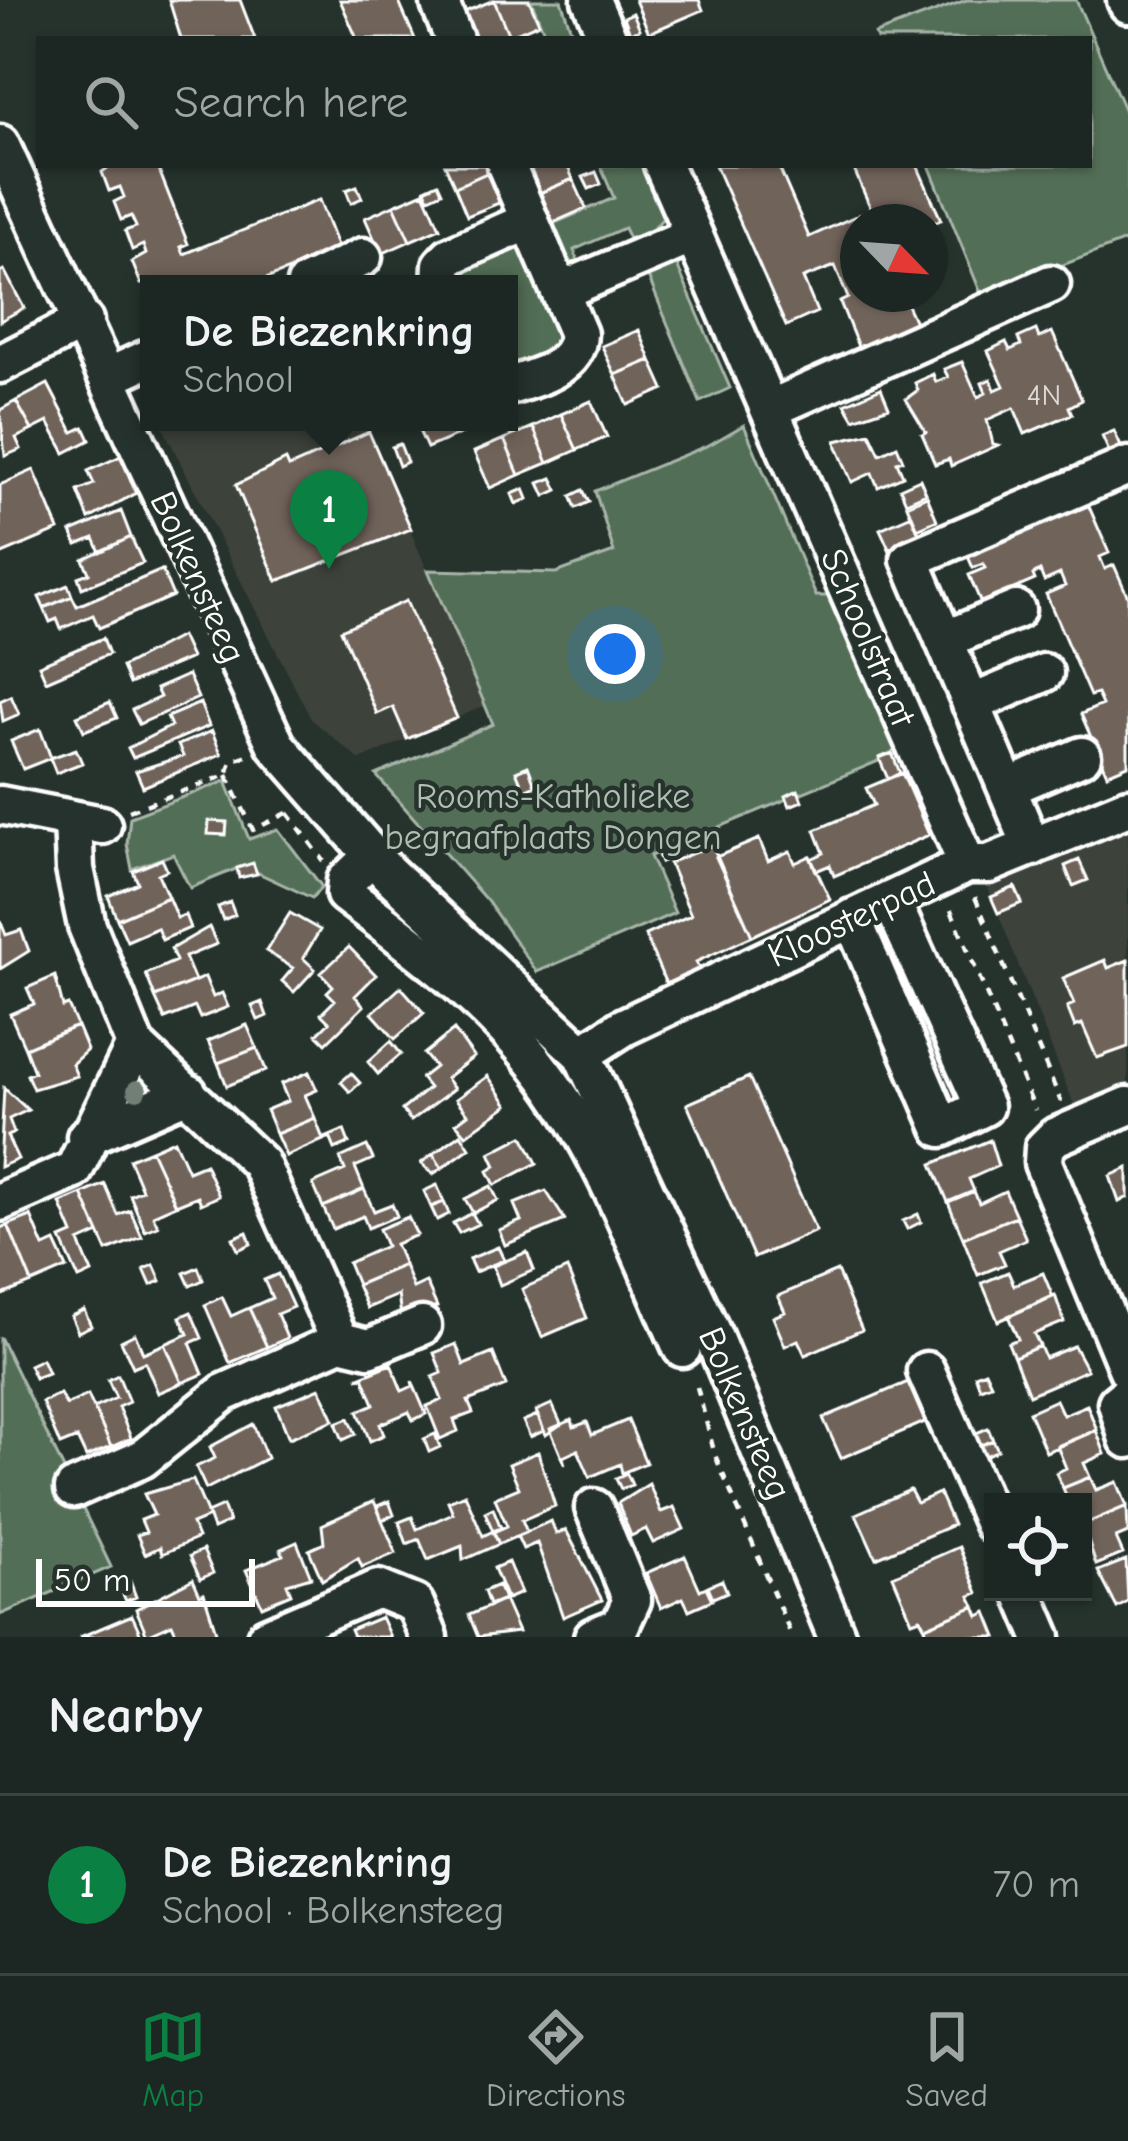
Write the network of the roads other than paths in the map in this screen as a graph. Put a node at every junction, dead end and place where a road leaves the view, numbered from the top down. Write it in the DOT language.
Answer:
graph roads {
  1 [pos="591,0"];
  2 [pos="442,2"];
  3 [pos="453,36"];
  4 [pos="607,36"];
  5 [pos="0,144"];
  6 [pos="507,168"];
  7 [pos="664,168"];
  8 [pos="12,196"];
  9 [pos="529,221"];
  10 [pos="693,235"];
  11 [pos="363,257"];
  12 [pos="325,275"];
  13 [pos="441,275"];
  14 [pos="1051,284"];
  15 [pos="561,291"];
  16 [pos="84,321"];
  17 [pos="140,362"];
  18 [pos="0,364"];
  19 [pos="110,376"];
  20 [pos="518,382"];
  21 [pos="770,409"];
  22 [pos="1128,466"];
  23 [pos="1016,610"];
  24 [pos="944,640"];
  25 [pos="1044,673"];
  26 [pos="971,704"];
  27 [pos="1082,757"];
  28 [pos="1007,788"];
  29 [pos="0,805"];
  30 [pos="1128,807"];
  31 [pos="1032,847"];
  32 [pos="373,855"];
  33 [pos="952,871"];
  34 [pos="891,900"];
  35 [pos="852,918"];
  36 [pos="135,1045"];
  37 [pos="582,1054"];
  38 [pos="188,1093"];
  39 [pos="1128,1106"];
  40 [pos="86,1137"];
  41 [pos="634,1199"];
  42 [pos="0,1202"];
  43 [pos="422,1326"];
  44 [pos="340,1341"];
  45 [pos="682,1348"];
  46 [pos="1128,1370"];
  47 [pos="926,1371"];
  48 [pos="1128,1394"];
  49 [pos="1128,1439"];
  50 [pos="74,1489"];
  51 [pos="984,1503"];
  52 [pos="594,1508"];
  53 [pos="1026,1601"];
  54 [pos="266,1637"];
  55 [pos="429,1637"];
  56 [pos="593,1637"];
  57 [pos="837,1637"];
  58 [pos="1042,1637"];
  1 -- 4 [label="street"];
  2 -- 3 [label="street"];
  5 -- 8 [label="street, Bolkensteeg"];
  6 -- 9 [label="street"];
  7 -- 10 [label="street, Schoolstraat"];
  8 -- 16 [label="street, Bolkensteeg"];
  9 -- 13 [label="street"];
  9 -- 15 [label="street"];
  10 -- 15 [label="street"];
  10 -- 21 [label="street, Schoolstraat"];
  11 -- 12 [label="street"];
  14 -- 21 [label="street"];
  15 -- 20 [label="street"];
  16 -- 18 [label="street"];
  16 -- 19 [label="street, Bolkensteeg"];
  17 -- 19 [label="street"];
  19 -- 32 [label="street, Bolkensteeg"];
  21 -- 33 [label="street, Schoolstraat"];
  22 -- 24 [label="street"];
  23 -- 24 [label="street"];
  24 -- 26 [label="street"];
  25 -- 26 [label="street"];
  26 -- 28 [label="street"];
  27 -- 28 [label="street"];
  28 -- 31 [label="street"];
  29 -- 36 [label="street"];
  30 -- 31 [label="street, Kloosterpad"];
  31 -- 33 [label="street, Kloosterpad"];
  32 -- 37 [label="street, Bolkensteeg"];
  32 -- 41 [label="street, Bolkensteeg"];
  33 -- 34 [label="street, Kloosterpad"];
  34 -- 35 [label="street, Kloosterpad"];
  34 -- 35 [label="street"];
  35 -- 37 [label="street, Kloosterpad"];
  36 -- 38 [label="street"];
  36 -- 40 [label="street"];
  37 -- 41 [label="street, Bolkensteeg"];
  38 -- 40 [label="street"];
  38 -- 44 [label="street"];
  39 -- 46 [label="street"];
  40 -- 42 [label="street"];
  41 -- 45 [label="street, Bolkensteeg"];
  41 -- 57 [label="street, Bolkensteeg"];
  43 -- 44 [label="street"];
  44 -- 50 [label="street"];
  47 -- 51 [label="street"];
  48 -- 49 [label="street"];
  52 -- 56 [label="street"];
  53 -- 58 [label="street"];
  54 -- 55 [label="street"];
}
